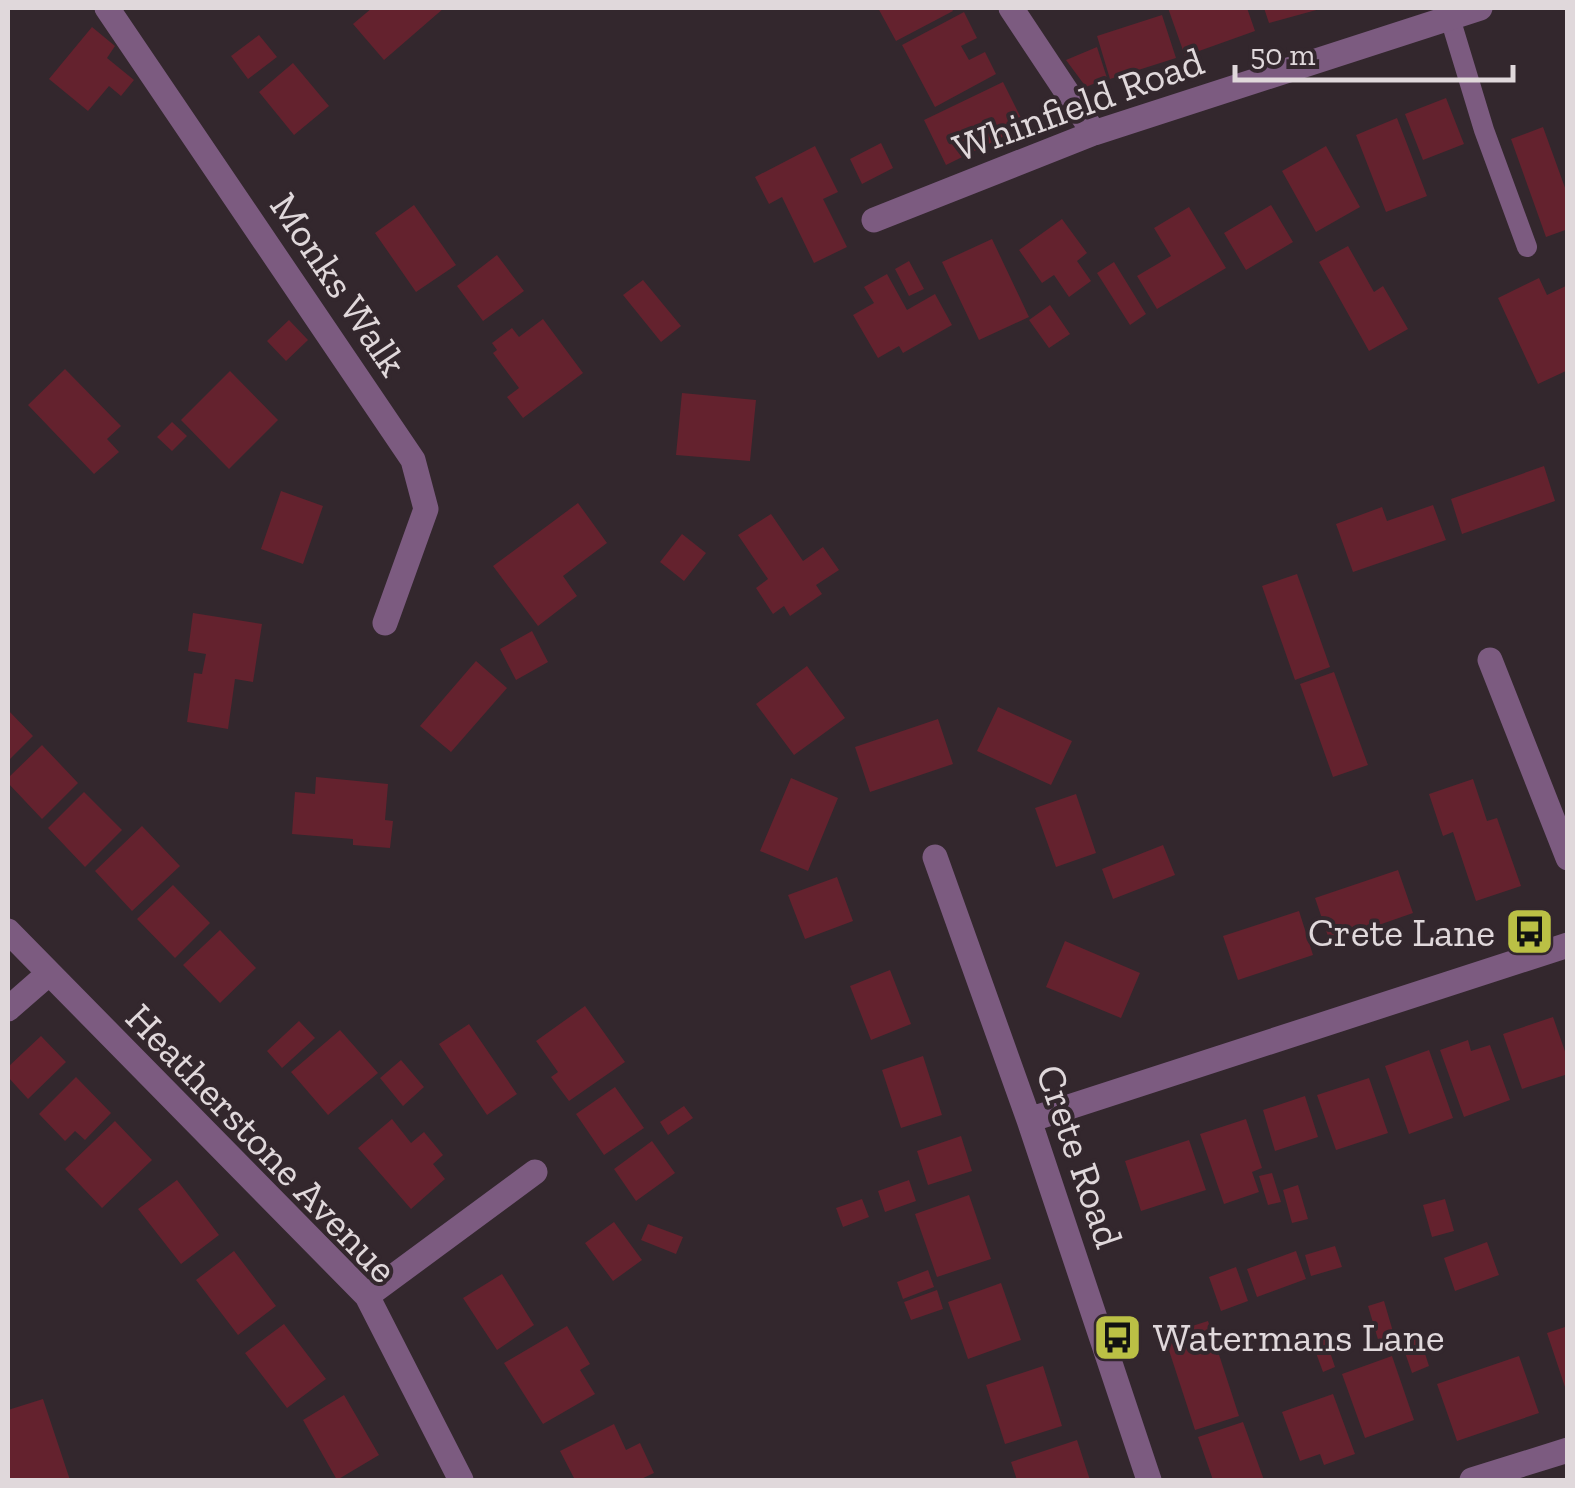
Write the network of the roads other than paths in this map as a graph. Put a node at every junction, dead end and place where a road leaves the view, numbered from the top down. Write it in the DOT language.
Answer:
graph roads {
  1 [pos="107,8"];
  2 [pos="1011,8"];
  3 [pos="1480,8"];
  4 [pos="1450,18"];
  5 [pos="1094,133"];
  6 [pos="874,220"];
  7 [pos="1527,248"];
  8 [pos="384,623"];
  9 [pos="1490,660"];
  10 [pos="935,856"];
  11 [pos="1568,858"];
  12 [pos="8,932"];
  13 [pos="1568,945"];
  14 [pos="47,975"];
  15 [pos="8,1010"];
  16 [pos="1029,1120"];
  17 [pos="535,1172"];
  18 [pos="367,1296"];
  19 [pos="1568,1450"];
  20 [pos="461,1480"];
  21 [pos="1149,1480"];
  22 [pos="1472,1480"];
  1 -- 8 [label="street, Monks Walk"];
  2 -- 5 [label="street"];
  3 -- 4 [label="street, Whinfield Road"];
  4 -- 5 [label="street, Whinfield Road"];
  4 -- 7 [label="lane"];
  5 -- 6 [label="street, Whinfield Road"];
  9 -- 11 [label="street"];
  10 -- 16 [label="street, Crete Road"];
  12 -- 14 [label="street, Heatherstone Avenue"];
  13 -- 16 [label="street"];
  14 -- 15 [label="street"];
  14 -- 18 [label="street, Heatherstone Avenue"];
  16 -- 21 [label="street, Crete Road"];
  17 -- 18 [label="street"];
  18 -- 20 [label="street, Heatherstone Avenue"];
  19 -- 22 [label="street"];
}
